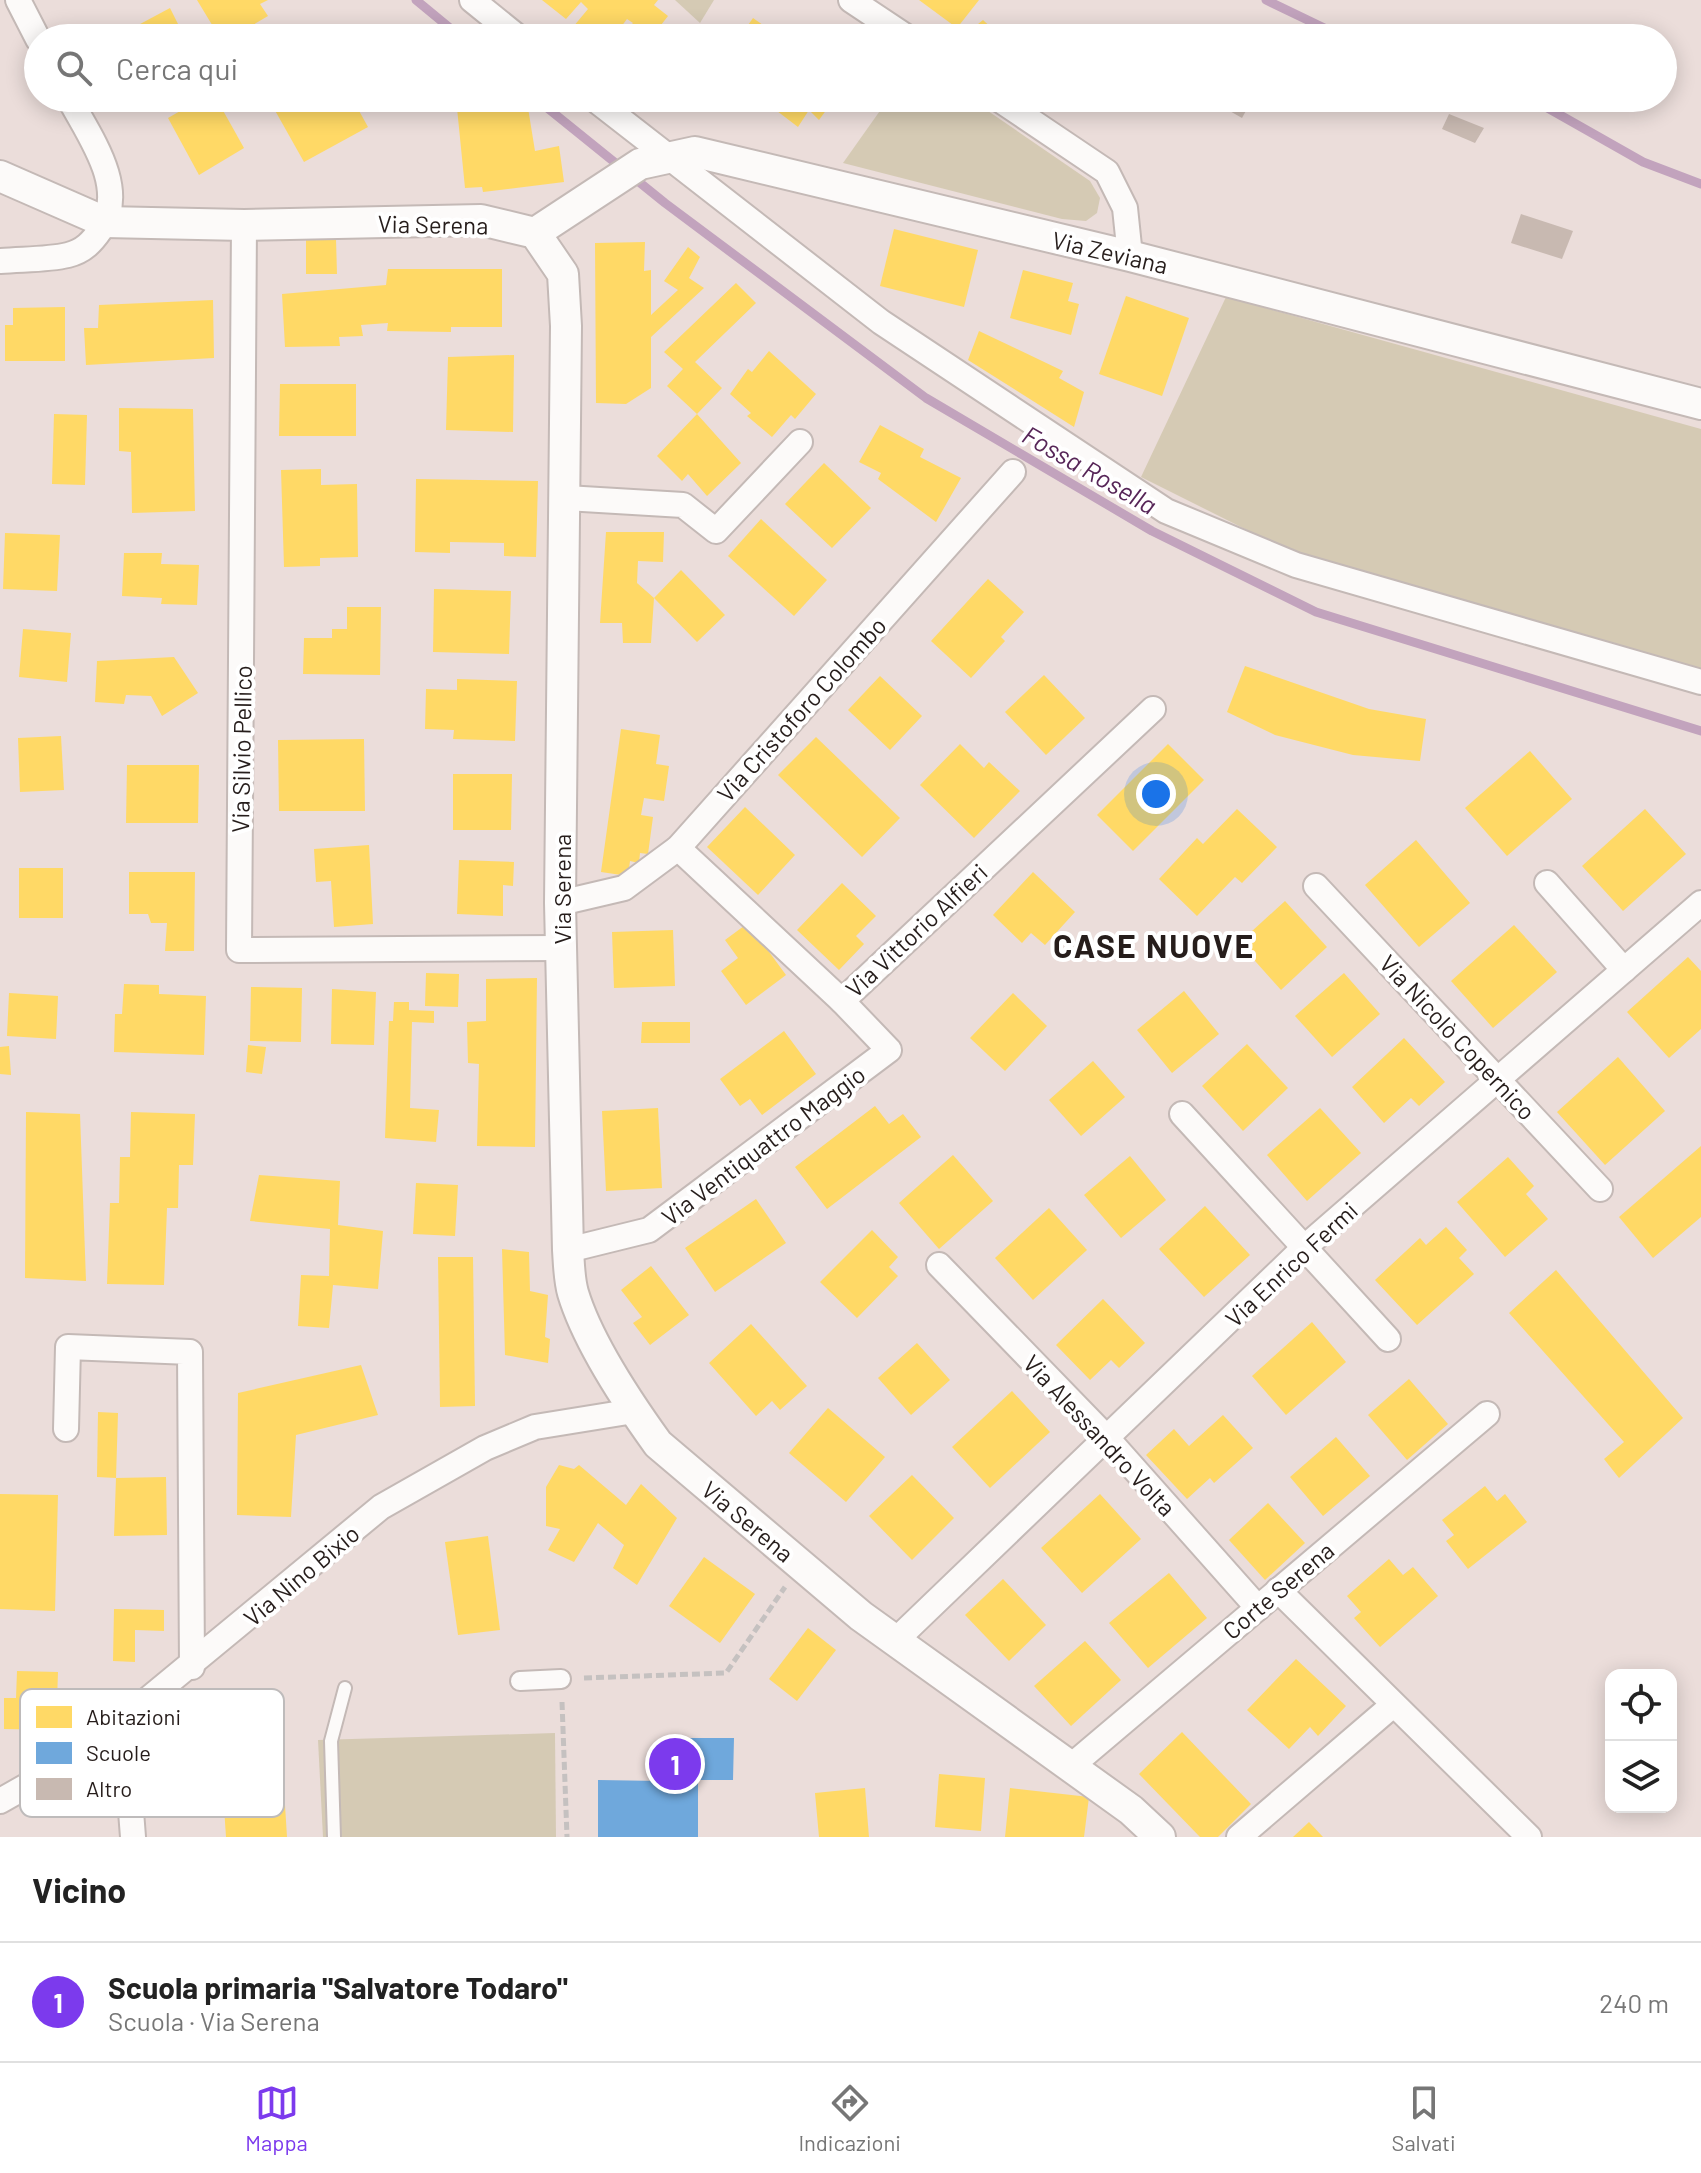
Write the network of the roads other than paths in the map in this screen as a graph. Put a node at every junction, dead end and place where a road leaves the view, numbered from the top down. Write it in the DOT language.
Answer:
graph roads {
  1 [pos="18,0"];
  2 [pos="472,0"];
  3 [pos="851,0"];
  4 [pos="30,24"];
  5 [pos="502,24"];
  6 [pos="887,24"];
  7 [pos="76,112"];
  8 [pos="607,112"];
  9 [pos="1018,112"];
  10 [pos="653,160"];
  11 [pos="0,176"];
  12 [pos="105,222"];
  13 [pos="244,225"];
  14 [pos="535,233"];
  15 [pos="1130,256"];
  16 [pos="0,261"];
  17 [pos="1701,404"];
  18 [pos="800,442"];
  19 [pos="1013,472"];
  20 [pos="566,498"];
  21 [pos="1701,682"];
  22 [pos="1153,709"];
  23 [pos="678,848"];
  24 [pos="1547,883"];
  25 [pos="1316,886"];
  26 [pos="560,903"];
  27 [pos="1700,906"];
  28 [pos="561,948"];
  29 [pos="1624,970"];
  30 [pos="842,1001"];
  31 [pos="1499,1080"];
  32 [pos="1182,1114"];
  33 [pos="1600,1189"];
  34 [pos="1306,1246"];
  35 [pos="568,1250"];
  36 [pos="939,1265"];
  37 [pos="1388,1339"];
  38 [pos="634,1411"];
  39 [pos="1487,1414"];
  40 [pos="66,1429"];
  41 [pos="1106,1437"];
  42 [pos="1278,1590"];
  43 [pos="1258,1608"];
  44 [pos="895,1641"];
  45 [pos="192,1667"];
  46 [pos="561,1679"];
  47 [pos="520,1681"];
  48 [pos="345,1688"];
  49 [pos="164,1689"];
  50 [pos="1393,1705"];
  51 [pos="1070,1767"];
  52 [pos="20,1790"];
  53 [pos="0,1801"];
  54 [pos="131,1817"];
  55 [pos="133,1837"];
  56 [pos="334,1837"];
  57 [pos="1160,1837"];
  58 [pos="1239,1837"];
  59 [pos="1529,1837"];
  1 -- 4 [label="street"];
  2 -- 5 [label="street"];
  3 -- 6 [label="street"];
  7 -- 12 [label="street"];
  8 -- 10 [label="street"];
  9 -- 15 [label="street"];
  10 -- 14 [label="street"];
  10 -- 15 [label="street, Via Zeviana"];
  10 -- 21 [label="street"];
  11 -- 12 [label="street"];
  12 -- 13 [label="street, Via Serena"];
  12 -- 16 [label="street"];
  13 -- 14 [label="street, Via Serena"];
  13 -- 28 [label="street, Via Silvio Pellico"];
  14 -- 20 [label="street, Via Serena"];
  15 -- 17 [label="street, Via Zeviana"];
  18 -- 20 [label="street"];
  19 -- 23 [label="street, Via Cristoforo Colombo"];
  20 -- 26 [label="street, Via Serena"];
  22 -- 30 [label="street, Via Vittorio Alfieri"];
  23 -- 26 [label="street, Via Cristoforo Colombo"];
  23 -- 30 [label="street, Via Vittorio Alfieri"];
  24 -- 29 [label="street"];
  25 -- 31 [label="street, Via Nicolò Copernico"];
  26 -- 28 [label="street, Via Serena"];
  27 -- 29 [label="street, Via Enrico Fermi"];
  28 -- 35 [label="street, Via Serena"];
  29 -- 31 [label="street, Via Enrico Fermi"];
  30 -- 35 [label="street, Via Ventiquattro Maggio"];
  31 -- 33 [label="street, Via Nicolò Copernico"];
  31 -- 34 [label="street, Via Enrico Fermi"];
  32 -- 34 [label="street"];
  34 -- 37 [label="street"];
  34 -- 41 [label="street, Via Enrico Fermi"];
  35 -- 38 [label="street, Via Serena"];
  36 -- 41 [label="street, Via Alessandro Volta"];
  38 -- 44 [label="street, Via Serena"];
  38 -- 45 [label="street, Via Nino Bixio"];
  39 -- 42 [label="street, Corte Serena"];
  40 -- 45 [label="street"];
  41 -- 43 [label="street, Via Alessandro Volta"];
  41 -- 44 [label="street, Via Enrico Fermi"];
  42 -- 43 [label="street, Corte Serena"];
  42 -- 50 [label="street"];
  43 -- 51 [label="street, Corte Serena"];
  44 -- 51 [label="street, Via Serena"];
  45 -- 49 [label="street, Via Nino Bixio"];
  46 -- 47 [label="street"];
  48 -- 56 [label="lane"];
  50 -- 58 [label="street"];
  50 -- 59 [label="street"];
  51 -- 57 [label="street, Via Serena"];
  52 -- 53 [label="street, Via Nino Bixio"];
  54 -- 55 [label="street"];
}
